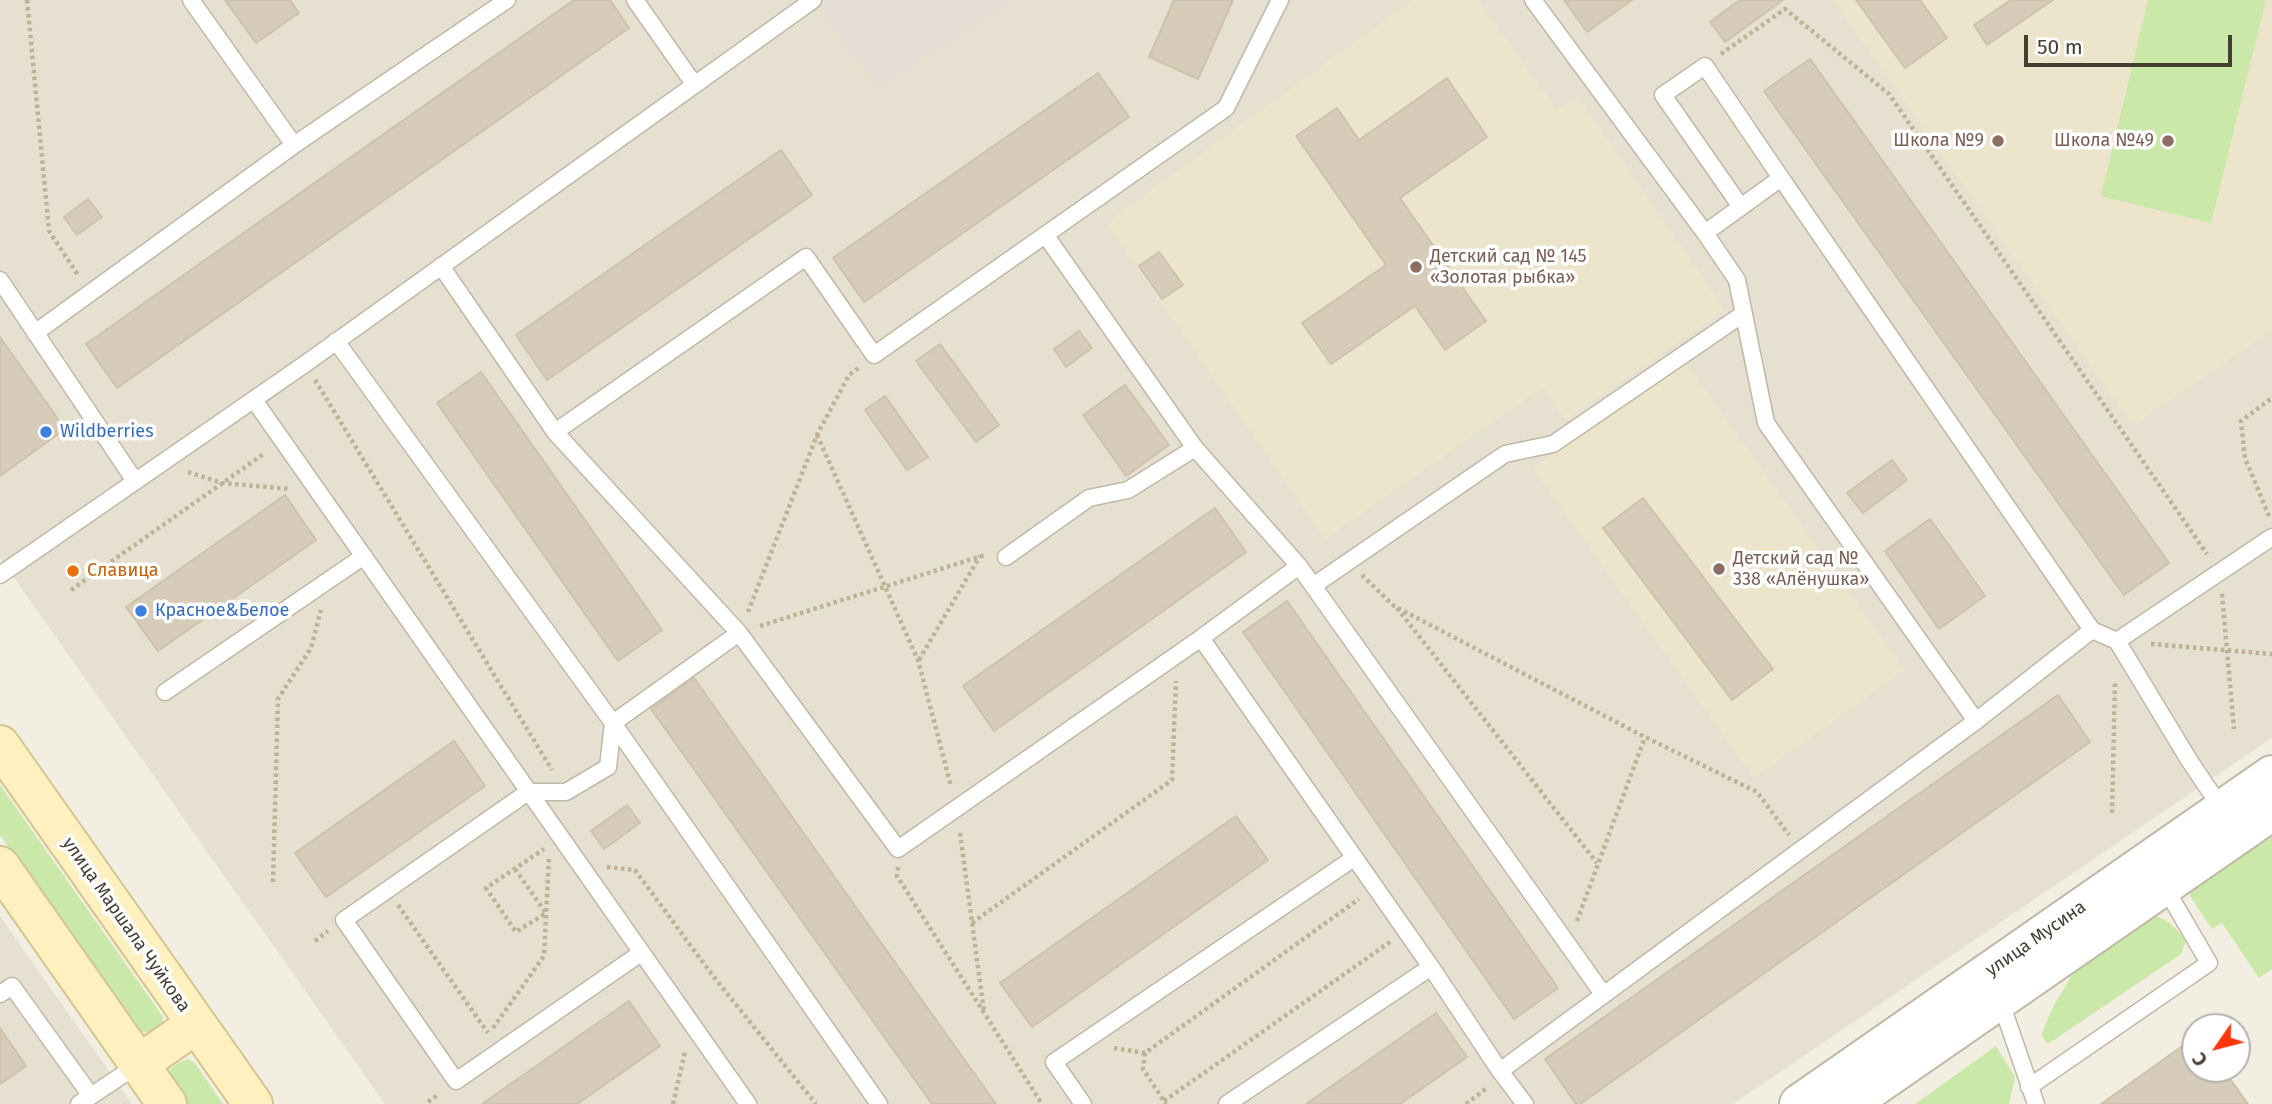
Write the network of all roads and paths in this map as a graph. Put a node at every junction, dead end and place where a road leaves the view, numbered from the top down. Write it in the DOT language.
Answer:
graph roads {
  1 [pos="27,0"];
  2 [pos="191,0"];
  3 [pos="507,0"];
  4 [pos="635,0"];
  5 [pos="1280,0"];
  6 [pos="1533,0"];
  7 [pos="802,3"];
  8 [pos="1705,66"];
  9 [pos="694,84"];
  10 [pos="294,145"];
  11 [pos="1781,178"];
  12 [pos="1741,207"];
  13 [pos="1705,233"];
  14 [pos="1046,236"];
  15 [pos="441,266"];
  16 [pos="0,280"];
  17 [pos="90,293"];
  18 [pos="1744,313"];
  19 [pos="35,333"];
  20 [pos="336,341"];
  21 [pos="874,355"];
  22 [pos="305,364"];
  23 [pos="2272,398"];
  24 [pos="254,400"];
  25 [pos="555,432"];
  26 [pos="817,435"];
  27 [pos="282,441"];
  28 [pos="1195,448"];
  29 [pos="161,463"];
  30 [pos="135,481"];
  31 [pos="222,483"];
  32 [pos="318,491"];
  33 [pos="2272,524"];
  34 [pos="2272,537"];
  35 [pos="981,555"];
  36 [pos="364,556"];
  37 [pos="1006,557"];
  38 [pos="1348,562"];
  39 [pos="1299,566"];
  40 [pos="2220,572"];
  41 [pos="0,575"];
  42 [pos="330,579"];
  43 [pos="885,586"];
  44 [pos="1313,586"];
  45 [pos="71,590"];
  46 [pos="1394,606"];
  47 [pos="2092,630"];
  48 [pos="740,633"];
  49 [pos="1201,638"];
  50 [pos="2117,641"];
  51 [pos="1177,655"];
  52 [pos="918,660"];
  53 [pos="165,692"];
  54 [pos="1976,721"];
  55 [pos="613,723"];
  56 [pos="2234,729"];
  57 [pos="1644,737"];
  58 [pos="0,746"];
  59 [pos="2272,775"];
  60 [pos="528,792"];
  61 [pos="566,792"];
  62 [pos="957,808"];
  63 [pos="2222,809"];
  64 [pos="2272,811"];
  65 [pos="898,849"];
  66 [pos="1799,850"];
  67 [pos="1354,858"];
  68 [pos="1597,863"];
  69 [pos="0,866"];
  70 [pos="603,867"];
  71 [pos="515,869"];
  72 [pos="273,882"];
  73 [pos="2164,886"];
  74 [pos="1374,888"];
  75 [pos="387,889"];
  76 [pos="546,913"];
  77 [pos="972,923"];
  78 [pos="1405,931"];
  79 [pos="641,953"];
  80 [pos="1430,967"];
  81 [pos="1584,967"];
  82 [pos="0,994"];
  83 [pos="1603,994"];
  84 [pos="2000,999"];
  85 [pos="984,1012"];
  86 [pos="196,1024"];
  87 [pos="692,1024"];
  88 [pos="489,1034"];
  89 [pos="1082,1043"];
  90 [pos="500,1051"];
  91 [pos="1145,1053"];
  92 [pos="139,1064"];
  93 [pos="1500,1071"];
  94 [pos="2029,1087"];
  95 [pos="85,1100"];
  96 [pos="1165,1102"];
  97 [pos="167,1104"];
  98 [pos="253,1104"];
  99 [pos="673,1104"];
  100 [pos="748,1104"];
  101 [pos="816,1104"];
  102 [pos="880,1104"];
  103 [pos="1042,1104"];
  104 [pos="1083,1104"];
  105 [pos="1227,1104"];
  106 [pos="1525,1104"];
  107 [pos="1799,1104"];
  108 [pos="1851,1104"];
  109 [pos="2036,1104"];
  1 -- 17 [label="path"];
  2 -- 10 [label="lane"];
  3 -- 10 [label="lane"];
  4 -- 9 [label="lane"];
  5 -- 14 [label="lane"];
  6 -- 13 [label="lane"];
  7 -- 9 [label="lane"];
  8 -- 11 [label="lane"];
  8 -- 12 [label="lane"];
  8 -- 40 [label="path"];
  9 -- 15 [label="lane"];
  10 -- 17 [label="lane"];
  11 -- 12 [label="lane"];
  11 -- 47 [label="lane"];
  12 -- 13 [label="lane"];
  13 -- 18 [label="lane"];
  14 -- 21 [label="lane"];
  14 -- 28 [label="lane"];
  15 -- 20 [label="lane"];
  15 -- 25 [label="lane"];
  16 -- 19 [label="lane"];
  17 -- 19 [label="lane"];
  18 -- 38 [label="lane"];
  18 -- 54 [label="lane"];
  19 -- 30 [label="lane"];
  20 -- 22 [label="lane"];
  20 -- 55 [label="lane"];
  21 -- 25 [label="lane"];
  21 -- 26 [label="path"];
  22 -- 24 [label="lane"];
  22 -- 61 [label="path"];
  23 -- 33 [label="path"];
  24 -- 27 [label="lane"];
  24 -- 29 [label="lane"];
  25 -- 48 [label="lane"];
  26 -- 43 [label="path"];
  26 -- 48 [label="path"];
  27 -- 31 [label="path"];
  27 -- 32 [label="lane"];
  28 -- 37 [label="lane"];
  28 -- 39 [label="lane"];
  29 -- 30 [label="lane"];
  29 -- 31 [label="path"];
  30 -- 41 [label="lane"];
  31 -- 32 [label="path"];
  31 -- 45 [label="path"];
  32 -- 36 [label="lane"];
  34 -- 40 [label="lane"];
  35 -- 37 [label="path"];
  35 -- 43 [label="path"];
  35 -- 52 [label="path"];
  36 -- 42 [label="lane"];
  36 -- 60 [label="lane"];
  38 -- 44 [label="lane"];
  38 -- 46 [label="path"];
  39 -- 44 [label="lane"];
  39 -- 49 [label="lane"];
  40 -- 50 [label="lane"];
  40 -- 56 [label="path"];
  42 -- 53 [label="lane"];
  42 -- 72 [label="path"];
  43 -- 48 [label="path"];
  43 -- 52 [label="path"];
  44 -- 81 [label="lane"];
  46 -- 57 [label="path"];
  46 -- 68 [label="path"];
  47 -- 50 [label="lane"];
  47 -- 54 [label="lane"];
  48 -- 55 [label="lane"];
  48 -- 65 [label="lane"];
  49 -- 51 [label="lane"];
  49 -- 67 [label="lane"];
  50 -- 63 [label="lane"];
  51 -- 62 [label="lane"];
  51 -- 77 [label="path"];
  52 -- 62 [label="path"];
  54 -- 66 [label="lane"];
  55 -- 61 [label="lane"];
  55 -- 102 [label="lane"];
  57 -- 66 [label="path"];
  57 -- 68 [label="path"];
  58 -- 86 [label="main road, улица Маршала Чуйкова"];
  59 -- 63 [label="street, улица Мусина"];
  60 -- 61 [label="lane"];
  60 -- 75 [label="lane"];
  60 -- 79 [label="lane"];
  62 -- 65 [label="lane"];
  62 -- 77 [label="path"];
  63 -- 107 [label="street, улица Мусина"];
  64 -- 73 [label="street, улица Мусина"];
  65 -- 85 [label="path"];
  66 -- 83 [label="lane"];
  67 -- 74 [label="lane"];
  67 -- 89 [label="lane"];
  68 -- 81 [label="path"];
  69 -- 92 [label="main road"];
  70 -- 101 [label="path"];
  71 -- 76 [label="path"];
  71 -- 76 [label="path"];
  71 -- 76 [label="path"];
  73 -- 84 [label="street, улица Мусина"];
  73 -- 94 [label="lane"];
  74 -- 78 [label="lane"];
  74 -- 91 [label="path"];
  75 -- 88 [label="path"];
  75 -- 90 [label="lane"];
  76 -- 88 [label="path"];
  77 -- 85 [label="path"];
  78 -- 80 [label="lane"];
  78 -- 96 [label="path"];
  79 -- 87 [label="lane"];
  79 -- 90 [label="lane"];
  80 -- 93 [label="lane"];
  80 -- 105 [label="lane"];
  81 -- 83 [label="lane"];
  82 -- 95 [label="lane"];
  83 -- 93 [label="lane"];
  84 -- 94 [label="lane"];
  84 -- 108 [label="street, улица Мусина"];
  85 -- 103 [label="path"];
  86 -- 92 [label="main road"];
  86 -- 98 [label="main road, улица Маршала Чуйкова"];
  87 -- 99 [label="path"];
  87 -- 100 [label="lane"];
  88 -- 90 [label="path"];
  89 -- 91 [label="path"];
  89 -- 104 [label="lane"];
  91 -- 96 [label="path"];
  92 -- 95 [label="lane"];
  92 -- 97 [label="main road"];
  93 -- 106 [label="lane"];
  94 -- 109 [label="lane"];
}
